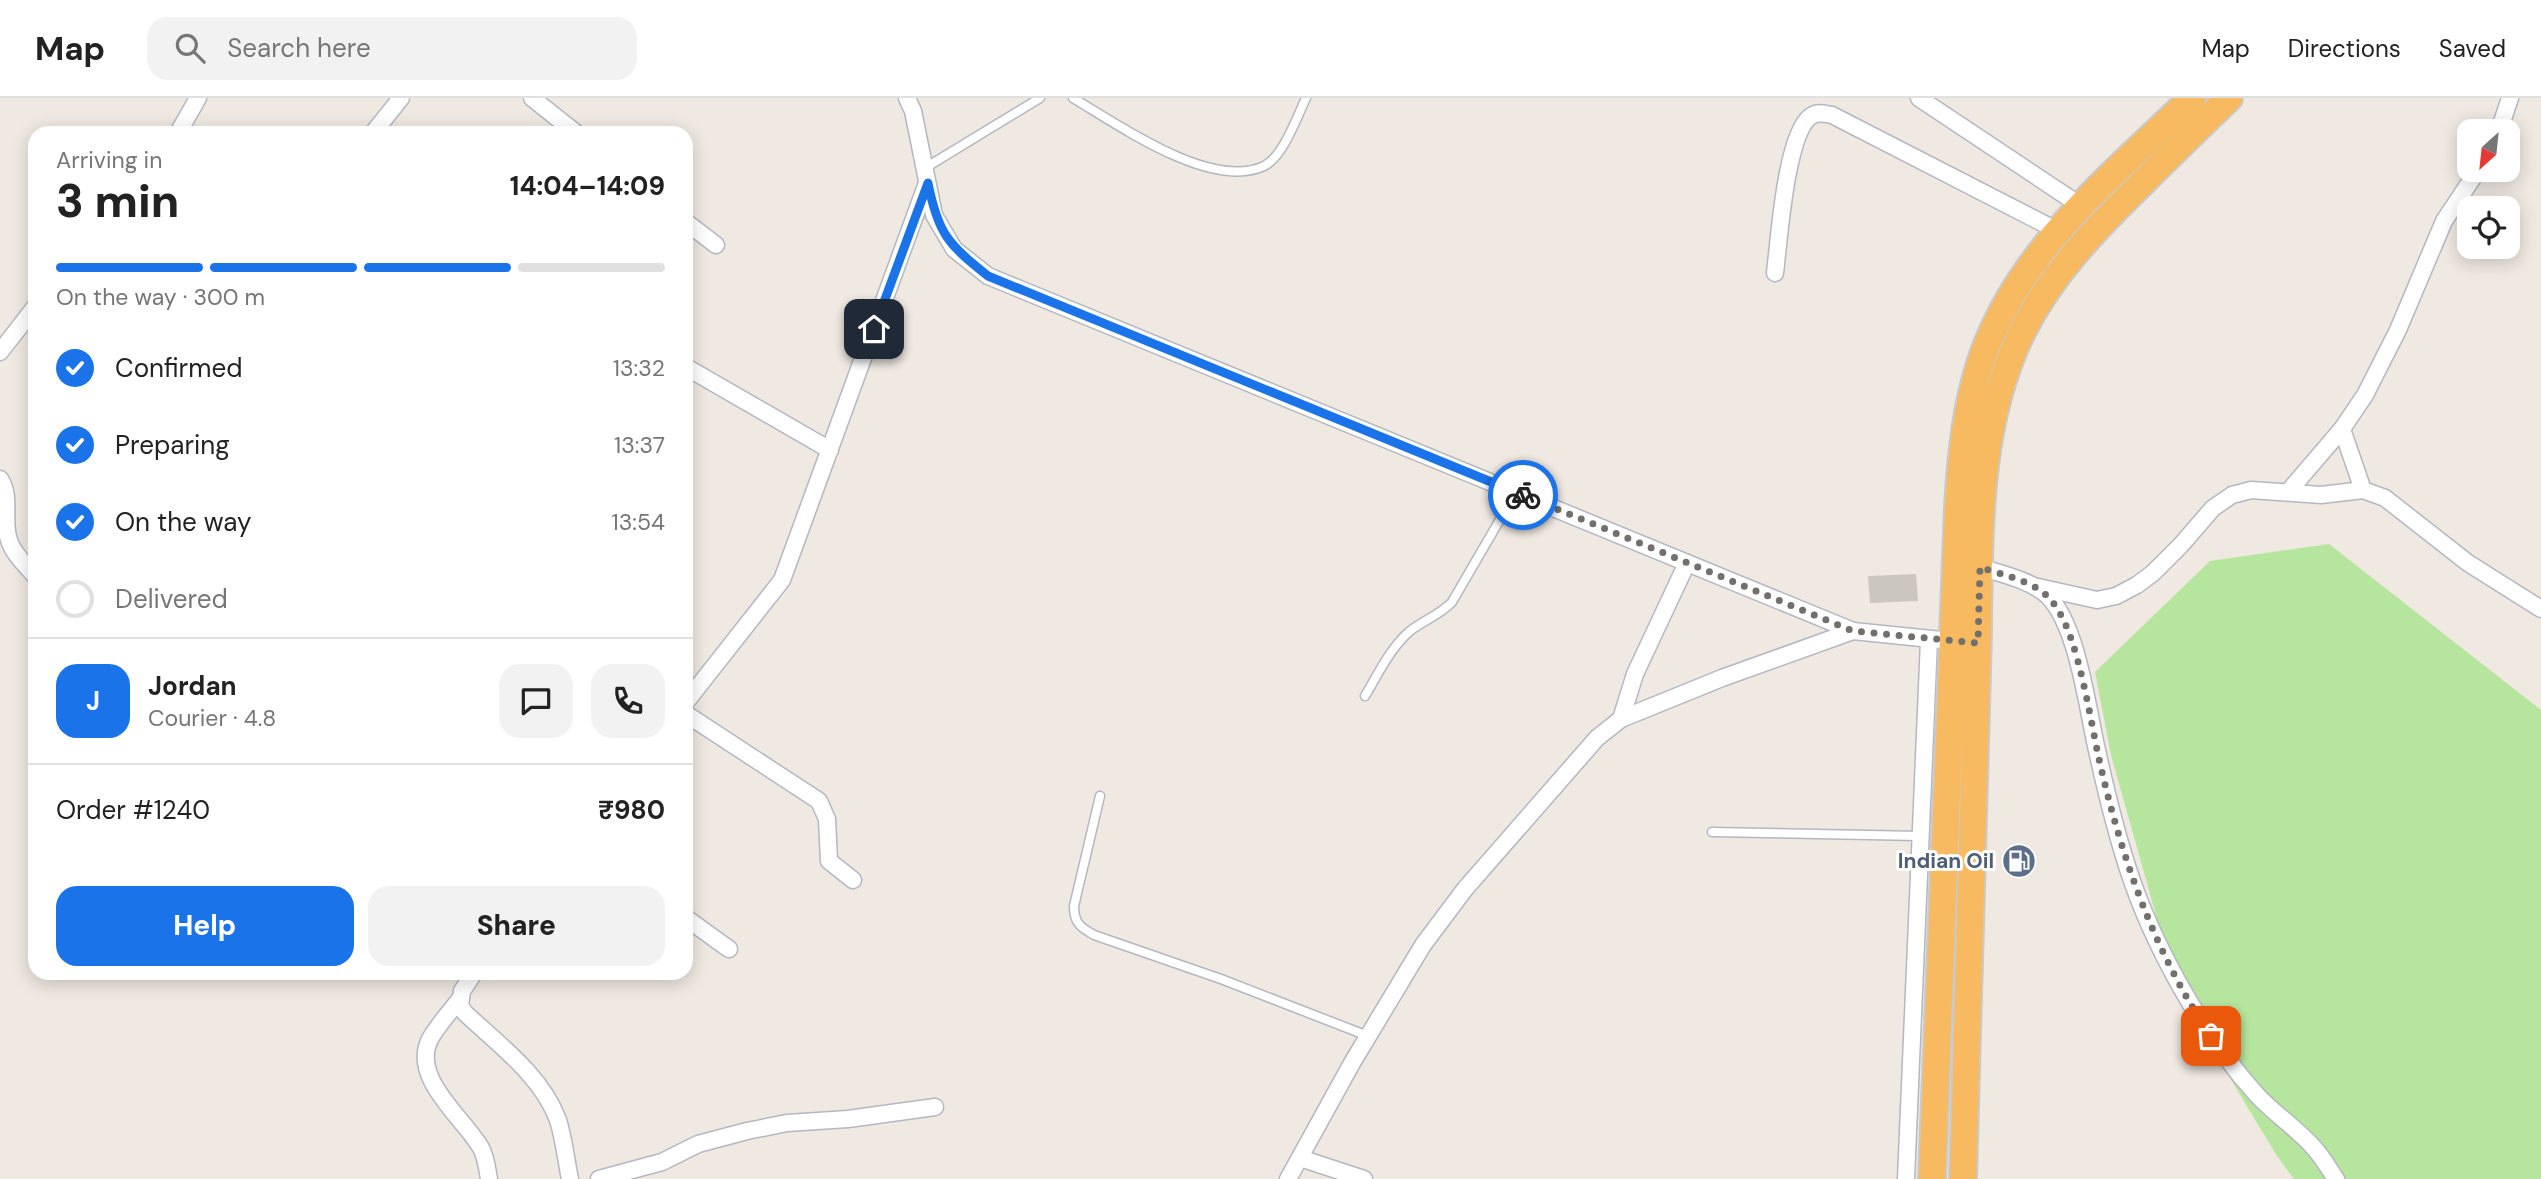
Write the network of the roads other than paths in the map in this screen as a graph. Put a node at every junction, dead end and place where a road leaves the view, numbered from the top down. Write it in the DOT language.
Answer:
graph roads {
  1 [pos="198,98"];
  2 [pos="401,98"];
  3 [pos="532,98"];
  4 [pos="907,98"];
  5 [pos="1040,98"];
  6 [pos="1073,98"];
  7 [pos="1306,98"];
  8 [pos="1919,98"];
  9 [pos="2229,98"];
  10 [pos="2510,98"];
  11 [pos="2195,103"];
  12 [pos="2503,119"];
  13 [pos="182,126"];
  14 [pos="379,126"];
  15 [pos="567,126"];
  16 [pos="926,176"];
  17 [pos="2470,182"];
  18 [pos="2081,206"];
  19 [pos="693,227"];
  20 [pos="2058,232"];
  21 [pos="716,245"];
  22 [pos="1775,273"];
  23 [pos="28,316"];
  24 [pos="0,352"];
  25 [pos="693,371"];
  26 [pos="2342,429"];
  27 [pos="830,450"];
  28 [pos="0,479"];
  29 [pos="2363,491"];
  30 [pos="1516,492"];
  31 [pos="2288,492"];
  32 [pos="1687,562"];
  33 [pos="28,567"];
  34 [pos="1980,567"];
  35 [pos="2034,586"];
  36 [pos="2541,609"];
  37 [pos="1853,631"];
  38 [pos="1954,642"];
  39 [pos="693,693"];
  40 [pos="1365,696"];
  41 [pos="693,719"];
  42 [pos="1621,719"];
  43 [pos="1100,796"];
  44 [pos="1712,832"];
  45 [pos="1920,836"];
  46 [pos="853,880"];
  47 [pos="693,923"];
  48 [pos="729,949"];
  49 [pos="470,980"];
  50 [pos="459,1000"];
  51 [pos="1368,1035"];
  52 [pos="935,1107"];
  53 [pos="1300,1158"];
  54 [pos="489,1179"];
  55 [pos="569,1179"];
  56 [pos="599,1179"];
  57 [pos="1288,1179"];
  58 [pos="1364,1179"];
  59 [pos="1906,1179"];
  60 [pos="1932,1179"];
  61 [pos="1963,1179"];
  62 [pos="2336,1179"];
  1 -- 13 [label="street"];
  2 -- 14 [label="street"];
  3 -- 15 [label="street"];
  4 -- 16 [label="street"];
  5 -- 16 [label="lane"];
  6 -- 7 [label="lane"];
  8 -- 18 [label="street"];
  9 -- 11 [label="highway"];
  10 -- 12 [label="street"];
  11 -- 18 [label="highway"];
  11 -- 34 [label="highway"];
  16 -- 27 [label="street"];
  16 -- 30 [label="street"];
  17 -- 26 [label="street"];
  18 -- 20 [label="highway"];
  19 -- 21 [label="street"];
  20 -- 22 [label="street"];
  20 -- 38 [label="highway"];
  23 -- 24 [label="street"];
  25 -- 27 [label="street"];
  26 -- 29 [label="street"];
  26 -- 31 [label="street"];
  27 -- 39 [label="street"];
  28 -- 33 [label="street"];
  29 -- 31 [label="street"];
  29 -- 36 [label="street"];
  30 -- 32 [label="street"];
  30 -- 40 [label="lane"];
  31 -- 35 [label="street"];
  32 -- 37 [label="street"];
  32 -- 42 [label="street"];
  34 -- 35 [label="street"];
  34 -- 38 [label="highway"];
  35 -- 62 [label="street"];
  37 -- 38 [label="street"];
  37 -- 42 [label="street"];
  38 -- 45 [label="street"];
  38 -- 60 [label="highway"];
  38 -- 61 [label="highway"];
  41 -- 46 [label="street"];
  42 -- 51 [label="street"];
  43 -- 51 [label="lane"];
  44 -- 45 [label="lane"];
  45 -- 59 [label="street"];
  47 -- 48 [label="street"];
  49 -- 50 [label="street"];
  50 -- 54 [label="street"];
  50 -- 55 [label="street"];
  51 -- 53 [label="street"];
  52 -- 56 [label="street"];
  53 -- 57 [label="street"];
  53 -- 58 [label="street"];
}
